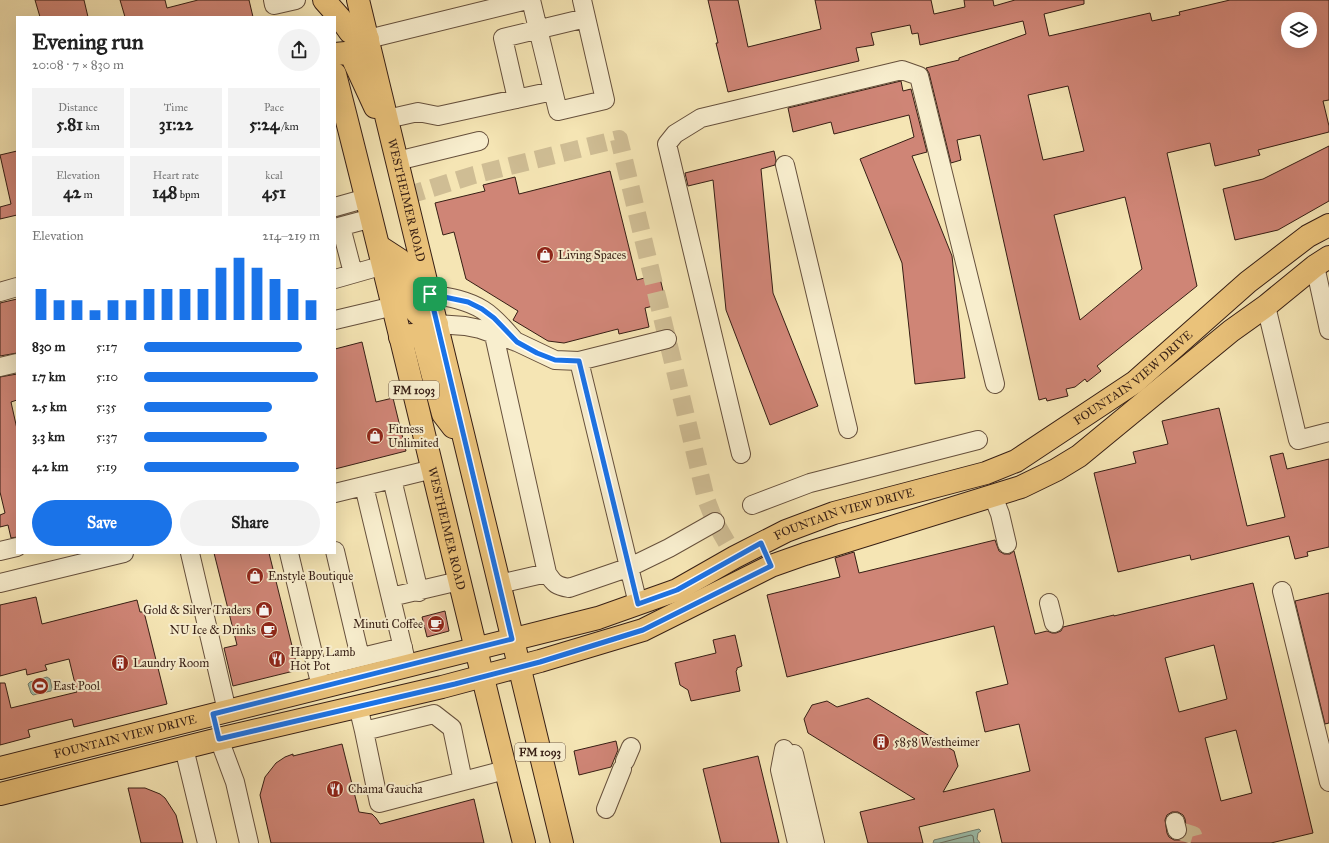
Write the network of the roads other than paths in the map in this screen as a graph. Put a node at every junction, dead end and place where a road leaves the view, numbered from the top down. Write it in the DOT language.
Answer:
graph roads {
  1 [pos="273,0"];
  2 [pos="296,0"];
  3 [pos="317,0"];
  4 [pos="324,0"];
  5 [pos="358,0"];
  6 [pos="527,0"];
  7 [pos="531,0"];
  8 [pos="582,0"];
  9 [pos="496,4"];
  10 [pos="321,16"];
  11 [pos="586,18"];
  12 [pos="538,29"];
  13 [pos="368,39"];
  14 [pos="336,54"];
  15 [pos="336,81"];
  16 [pos="553,91"];
  17 [pos="517,99"];
  18 [pos="341,118"];
  19 [pos="387,119"];
  20 [pos="479,141"];
  21 [pos="396,156"];
  22 [pos="785,165"];
  23 [pos="336,207"];
  24 [pos="370,208"];
  25 [pos="1329,225"];
  26 [pos="338,227"];
  27 [pos="382,256"];
  28 [pos="1322,262"];
  29 [pos="353,273"];
  30 [pos="336,279"];
  31 [pos="1248,282"];
  32 [pos="16,287"];
  33 [pos="0,292"];
  34 [pos="430,294"];
  35 [pos="394,306"];
  36 [pos="1266,306"];
  37 [pos="336,320"];
  38 [pos="437,324"];
  39 [pos="1329,330"];
  40 [pos="494,335"];
  41 [pos="400,337"];
  42 [pos="667,338"];
  43 [pos="517,342"];
  44 [pos="579,361"];
  45 [pos="16,363"];
  46 [pos="0,367"];
  47 [pos="995,384"];
  48 [pos="848,429"];
  49 [pos="1329,432"];
  50 [pos="978,440"];
  51 [pos="466,443"];
  52 [pos="741,454"];
  53 [pos="433,469"];
  54 [pos="986,473"];
  55 [pos="392,479"];
  56 [pos="364,486"];
  57 [pos="336,493"];
  58 [pos="993,496"];
  59 [pos="752,505"];
  60 [pos="715,522"];
  61 [pos="761,543"];
  62 [pos="1007,544"];
  63 [pos="16,547"];
  64 [pos="0,551"];
  65 [pos="120,554"];
  66 [pos="190,554"];
  67 [pos="289,554"];
  68 [pos="336,554"];
  69 [pos="735,557"];
  70 [pos="771,566"];
  71 [pos="630,567"];
  72 [pos="547,573"];
  73 [pos="745,580"];
  74 [pos="459,581"];
  75 [pos="0,582"];
  76 [pos="499,584"];
  77 [pos="419,592"];
  78 [pos="1282,592"];
  79 [pos="391,597"];
  80 [pos="1049,603"];
  81 [pos="638,604"];
  82 [pos="1054,623"];
  83 [pos="512,639"];
  84 [pos="476,648"];
  85 [pos="405,656"];
  86 [pos="360,657"];
  87 [pos="519,667"];
  88 [pos="483,676"];
  89 [pos="319,678"];
  90 [pos="358,706"];
  91 [pos="220,713"];
  92 [pos="364,731"];
  93 [pos="219,739"];
  94 [pos="184,748"];
  95 [pos="626,759"];
  96 [pos="0,768"];
  97 [pos="505,770"];
  98 [pos="463,781"];
  99 [pos="1329,782"];
  100 [pos="0,794"];
  101 [pos="606,809"];
  102 [pos="207,843"];
  103 [pos="249,843"];
  104 [pos="524,843"];
  105 [pos="562,843"];
  106 [pos="797,843"];
  107 [pos="815,843"];
  1 -- 2 [label="street"];
  3 -- 10 [label="main road"];
  4 -- 13 [label="main road"];
  5 -- 13 [label="main road, WESTHEIMER ROAD / FM 1093"];
  6 -- 9 [label="street"];
  7 -- 12 [label="street"];
  8 -- 11 [label="street"];
  9 -- 13 [label="street"];
  11 -- 12 [label="street"];
  11 -- 16 [label="street"];
  12 -- 16 [label="street"];
  12 -- 17 [label="street"];
  13 -- 19 [label="main road, WESTHEIMER ROAD / FM 1093"];
  14 -- 21 [label="main road"];
  15 -- 18 [label="main road, WESTHEIMER ROAD / FM 1093"];
  16 -- 17 [label="street"];
  17 -- 19 [label="street"];
  18 -- 24 [label="main road, WESTHEIMER ROAD / FM 1093"];
  19 -- 21 [label="main road, WESTHEIMER ROAD / FM 1093"];
  20 -- 21 [label="street"];
  21 -- 34 [label="main road, WESTHEIMER ROAD / FM 1093"];
  22 -- 48 [label="street"];
  23 -- 24 [label="street"];
  24 -- 26 [label="street"];
  24 -- 27 [label="main road, WESTHEIMER ROAD / FM 1093"];
  25 -- 31 [label="main road, FOUNTAIN VIEW DRIVE"];
  26 -- 29 [label="street"];
  27 -- 29 [label="street"];
  27 -- 35 [label="main road, WESTHEIMER ROAD / FM 1093"];
  27 -- 38 [label="main road"];
  28 -- 36 [label="main road, FOUNTAIN VIEW DRIVE"];
  28 -- 39 [label="street"];
  29 -- 30 [label="street"];
  31 -- 36 [label="main road"];
  31 -- 54 [label="main road, FOUNTAIN VIEW DRIVE"];
  32 -- 33 [label="street"];
  34 -- 38 [label="main road, WESTHEIMER ROAD / FM 1093"];
  34 -- 43 [label="street"];
  35 -- 37 [label="street"];
  35 -- 41 [label="main road, WESTHEIMER ROAD / FM 1093"];
  36 -- 49 [label="street"];
  36 -- 58 [label="main road, FOUNTAIN VIEW DRIVE"];
  38 -- 40 [label="street"];
  38 -- 51 [label="main road, WESTHEIMER ROAD / FM 1093"];
  40 -- 43 [label="street"];
  40 -- 72 [label="street"];
  41 -- 51 [label="main road"];
  41 -- 53 [label="main road, WESTHEIMER ROAD / FM 1093"];
  42 -- 44 [label="street"];
  43 -- 44 [label="street"];
  44 -- 71 [label="street"];
  45 -- 46 [label="street"];
  47 -- 52 [label="street"];
  50 -- 59 [label="street"];
  51 -- 76 [label="main road, WESTHEIMER ROAD / FM 1093"];
  53 -- 55 [label="street"];
  53 -- 74 [label="main road, WESTHEIMER ROAD / FM 1093"];
  54 -- 58 [label="main road"];
  54 -- 61 [label="main road, FOUNTAIN VIEW DRIVE"];
  55 -- 56 [label="street"];
  55 -- 77 [label="street"];
  56 -- 57 [label="street"];
  56 -- 79 [label="street"];
  58 -- 62 [label="street"];
  58 -- 70 [label="main road, FOUNTAIN VIEW DRIVE"];
  60 -- 71 [label="street"];
  61 -- 69 [label="main road, FOUNTAIN VIEW DRIVE"];
  61 -- 70 [label="main road"];
  63 -- 64 [label="street"];
  65 -- 75 [label="street"];
  66 -- 91 [label="street"];
  67 -- 89 [label="street"];
  68 -- 86 [label="street"];
  69 -- 73 [label="main road"];
  69 -- 81 [label="main road, FOUNTAIN VIEW DRIVE"];
  70 -- 73 [label="main road, FOUNTAIN VIEW DRIVE"];
  71 -- 72 [label="street"];
  71 -- 81 [label="street"];
  72 -- 76 [label="street"];
  73 -- 87 [label="main road, FOUNTAIN VIEW DRIVE"];
  74 -- 77 [label="street"];
  74 -- 84 [label="main road, WESTHEIMER ROAD / FM 1093"];
  76 -- 83 [label="main road, WESTHEIMER ROAD / FM 1093"];
  77 -- 79 [label="street"];
  78 -- 99 [label="street"];
  79 -- 85 [label="street"];
  80 -- 82 [label="street"];
  81 -- 83 [label="main road, FOUNTAIN VIEW DRIVE"];
  83 -- 84 [label="main road, FOUNTAIN VIEW DRIVE"];
  83 -- 87 [label="main road, WESTHEIMER ROAD / FM 1093"];
  84 -- 85 [label="main road, FOUNTAIN VIEW DRIVE"];
  84 -- 88 [label="main road, WESTHEIMER ROAD / FM 1093"];
  85 -- 86 [label="street"];
  85 -- 89 [label="main road, FOUNTAIN VIEW DRIVE"];
  86 -- 89 [label="street"];
  87 -- 88 [label="main road, FOUNTAIN VIEW DRIVE"];
  87 -- 105 [label="main road, WESTHEIMER ROAD / FM 1093"];
  88 -- 90 [label="main road, FOUNTAIN VIEW DRIVE"];
  88 -- 97 [label="main road, WESTHEIMER ROAD / FM 1093"];
  89 -- 91 [label="main road, FOUNTAIN VIEW DRIVE"];
  90 -- 92 [label="street"];
  90 -- 93 [label="main road, FOUNTAIN VIEW DRIVE"];
  91 -- 93 [label="main road"];
  91 -- 96 [label="main road, FOUNTAIN VIEW DRIVE"];
  92 -- 98 [label="street"];
  92 -- 98 [label="street"];
  93 -- 94 [label="main road, FOUNTAIN VIEW DRIVE"];
  93 -- 103 [label="street"];
  94 -- 100 [label="main road, FOUNTAIN VIEW DRIVE"];
  94 -- 102 [label="street"];
  95 -- 101 [label="street"];
  97 -- 98 [label="street"];
  97 -- 104 [label="main road, WESTHEIMER ROAD / FM 1093"];
  106 -- 107 [label="street"];
}
